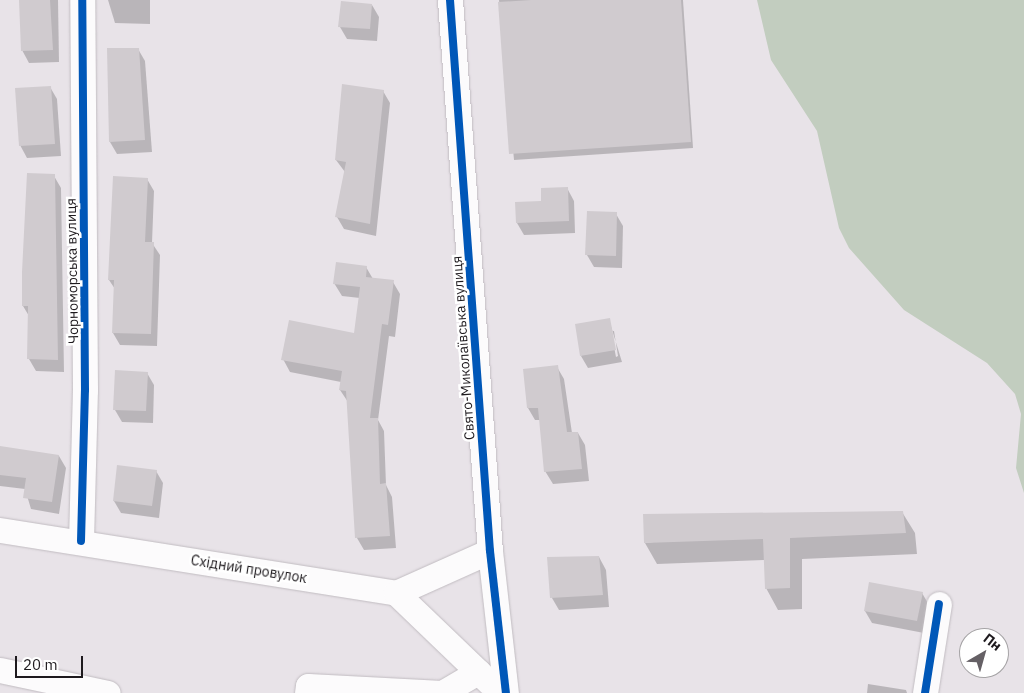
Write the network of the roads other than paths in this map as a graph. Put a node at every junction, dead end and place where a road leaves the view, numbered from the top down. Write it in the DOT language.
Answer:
graph roads {
  1 [pos="82,0"];
  2 [pos="450,0"];
  3 [pos="0,530"];
  4 [pos="81,541"];
  5 [pos="490,551"];
  6 [pos="396,593"];
  7 [pos="939,604"];
  8 [pos="0,670"];
  9 [pos="478,672"];
  10 [pos="108,693"];
  11 [pos="307,693"];
  12 [pos="500,693"];
  13 [pos="506,693"];
  14 [pos="925,693"];
  1 -- 4 [label="street, Чорноморська вулиця"];
  2 -- 5 [label="street, Свято-Миколаївська вулиця"];
  3 -- 4 [label="street, Східний провулок"];
  4 -- 6 [label="street, Східний провулок"];
  5 -- 6 [label="street"];
  5 -- 13 [label="street, Свято-Миколаївська вулиця"];
  6 -- 9 [label="street"];
  7 -- 14 [label="street"];
  8 -- 10 [label="street"];
  9 -- 11 [label="street"];
  9 -- 12 [label="street"];
}
